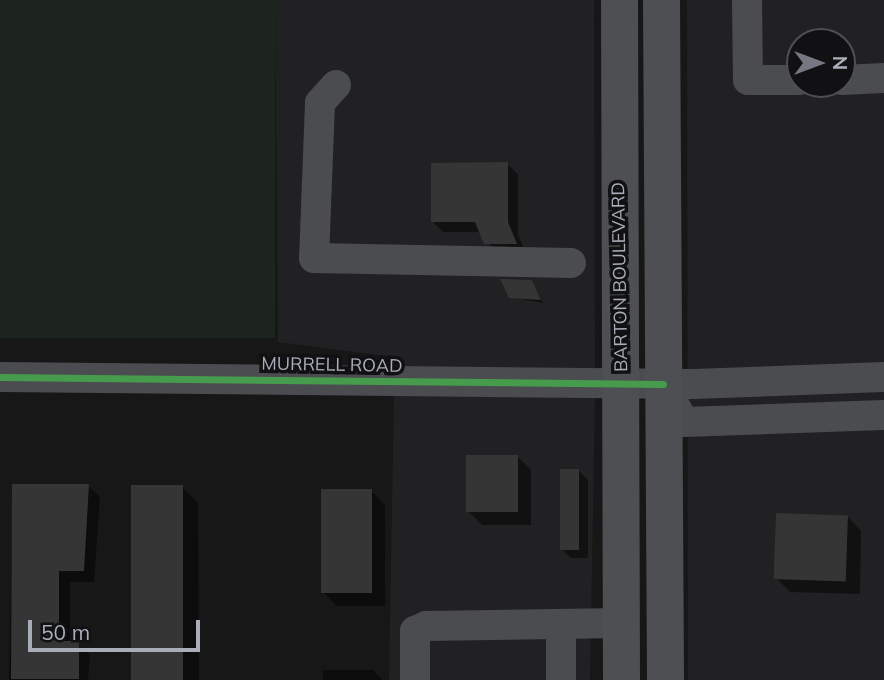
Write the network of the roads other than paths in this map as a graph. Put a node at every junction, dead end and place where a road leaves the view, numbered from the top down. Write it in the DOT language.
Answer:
graph roads {
  1 [pos="619,0"];
  2 [pos="652,0"];
  3 [pos="661,0"];
  4 [pos="747,0"];
  5 [pos="661,66"];
  6 [pos="884,78"];
  7 [pos="856,79"];
  8 [pos="786,80"];
  9 [pos="336,85"];
  10 [pos="572,263"];
  11 [pos="0,377"];
  12 [pos="884,377"];
  13 [pos="622,384"];
  14 [pos="663,384"];
  15 [pos="884,415"];
  16 [pos="621,623"];
  17 [pos="561,624"];
  18 [pos="415,680"];
  19 [pos="561,680"];
  20 [pos="621,680"];
  21 [pos="665,680"];
  1 -- 13 [label="main road, BARTON BOULEVARD"];
  2 -- 5 [label="main road"];
  3 -- 5 [label="main road"];
  4 -- 8 [label="street"];
  5 -- 14 [label="main road"];
  6 -- 7 [label="street"];
  9 -- 10 [label="street"];
  11 -- 13 [label="street, MURRELL ROAD"];
  12 -- 14 [label="street, MURRELL ROAD"];
  13 -- 14 [label="street, MURRELL ROAD"];
  13 -- 16 [label="main road, BARTON BOULEVARD"];
  14 -- 15 [label="street"];
  14 -- 21 [label="main road"];
  16 -- 17 [label="street"];
  16 -- 20 [label="main road, BARTON BOULEVARD"];
  17 -- 18 [label="street"];
  17 -- 19 [label="street"];
}
